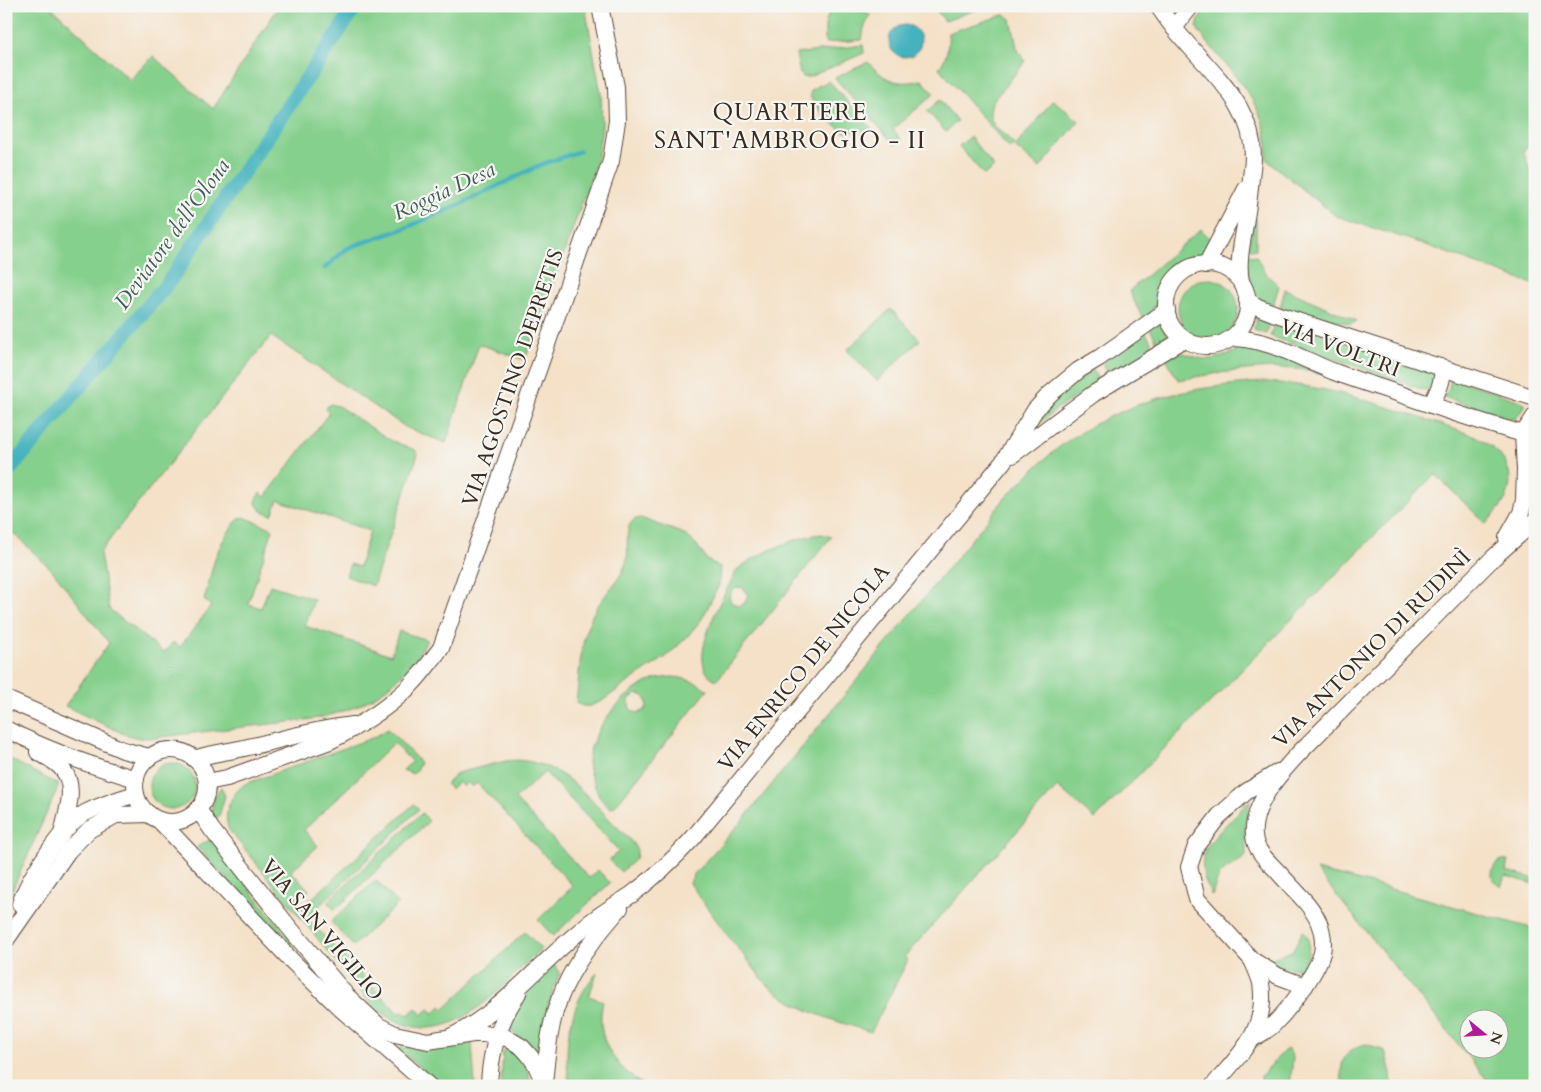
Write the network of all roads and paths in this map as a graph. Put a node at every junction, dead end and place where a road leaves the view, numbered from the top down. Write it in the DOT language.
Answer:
graph roads {
  1 [pos="600,6"];
  2 [pos="1158,6"];
  3 [pos="1191,6"];
  4 [pos="1174,28"];
  5 [pos="1249,182"];
  6 [pos="1206,264"];
  7 [pos="1241,282"];
  8 [pos="1247,300"];
  9 [pos="1166,310"];
  10 [pos="1232,338"];
  11 [pos="1184,339"];
  12 [pos="1442,367"];
  13 [pos="1535,398"];
  14 [pos="1431,405"];
  15 [pos="1535,416"];
  16 [pos="1529,436"];
  17 [pos="1003,462"];
  18 [pos="1535,521"];
  19 [pos="1493,558"];
  20 [pos="6,699"];
  21 [pos="47,718"];
  22 [pos="358,724"];
  23 [pos="6,729"];
  24 [pos="24,738"];
  25 [pos="149,757"];
  26 [pos="195,759"];
  27 [pos="1282,770"];
  28 [pos="207,782"];
  29 [pos="136,786"];
  30 [pos="198,809"];
  31 [pos="154,817"];
  32 [pos="62,834"];
  33 [pos="631,894"];
  34 [pos="9,936"];
  35 [pos="1252,960"];
  36 [pos="529,979"];
  37 [pos="1304,986"];
  38 [pos="498,1036"];
  39 [pos="448,1038"];
  40 [pos="1251,1040"];
  41 [pos="544,1085"];
  42 [pos="429,1086"];
  43 [pos="489,1086"];
  44 [pos="1214,1086"];
  1 -- 22 [label="street, VIA AGOSTINO DEPRETIS"];
  2 -- 4 [label="street"];
  3 -- 4 [label="street"];
  4 -- 5 [label="street"];
  5 -- 6 [label="street"];
  5 -- 7 [label="street"];
  6 -- 7 [label="street"];
  6 -- 9 [label="street"];
  7 -- 8 [label="street"];
  8 -- 10 [label="street"];
  8 -- 12 [label="street, VIA VOLTRI"];
  9 -- 11 [label="street"];
  9 -- 17 [label="street, VIA ENRICO DE NICOLA"];
  10 -- 11 [label="street"];
  10 -- 14 [label="street, VIA VOLTRI"];
  11 -- 17 [label="street, VIA ENRICO DE NICOLA"];
  12 -- 13 [label="street, VIA VOLTRI"];
  12 -- 14 [label="street"];
  14 -- 16 [label="street, VIA VOLTRI"];
  15 -- 16 [label="street"];
  16 -- 19 [label="street, VIA ANTONIO DI RUDINÌ"];
  17 -- 33 [label="street, VIA ENRICO DE NICOLA"];
  18 -- 19 [label="street, VIA ANTONIO DI RUDINÌ"];
  19 -- 27 [label="street, VIA ANTONIO DI RUDINÌ"];
  20 -- 21 [label="street"];
  21 -- 24 [label="street"];
  21 -- 25 [label="street"];
  22 -- 26 [label="street, VIA AGOSTINO DEPRETIS"];
  22 -- 28 [label="street, VIA AGOSTINO DEPRETIS"];
  23 -- 24 [label="street"];
  24 -- 29 [label="street"];
  24 -- 32 [label="street"];
  25 -- 26 [label="street"];
  25 -- 29 [label="street"];
  26 -- 28 [label="street"];
  27 -- 35 [label="street, VIA ANTONIO DI RUDINÌ"];
  27 -- 37 [label="street, VIA ANTONIO DI RUDINÌ"];
  28 -- 30 [label="street"];
  29 -- 31 [label="street"];
  29 -- 32 [label="street"];
  30 -- 31 [label="street"];
  30 -- 39 [label="street, VIA SAN VIGILIO"];
  31 -- 34 [label="street"];
  31 -- 42 [label="street, VIA SAN VIGILIO"];
  32 -- 34 [label="street"];
  33 -- 36 [label="street, VIA ENRICO DE NICOLA"];
  33 -- 41 [label="street, VIA ENRICO DE NICOLA"];
  35 -- 37 [label="street, VIA ANTONIO DI RUDINÌ"];
  35 -- 40 [label="street, VIA ANTONIO DI RUDINÌ"];
  36 -- 38 [label="street, VIA ENRICO DE NICOLA"];
  36 -- 39 [label="street, VIA ENRICO DE NICOLA"];
  37 -- 40 [label="street, VIA ANTONIO DI RUDINÌ"];
  38 -- 39 [label="street, VIA SAN VIGILIO"];
  38 -- 41 [label="street, VIA ENRICO DE NICOLA"];
  38 -- 43 [label="street, VIA ENRICO DE NICOLA"];
  40 -- 44 [label="street, VIA ANTONIO DI RUDINÌ"];
}
